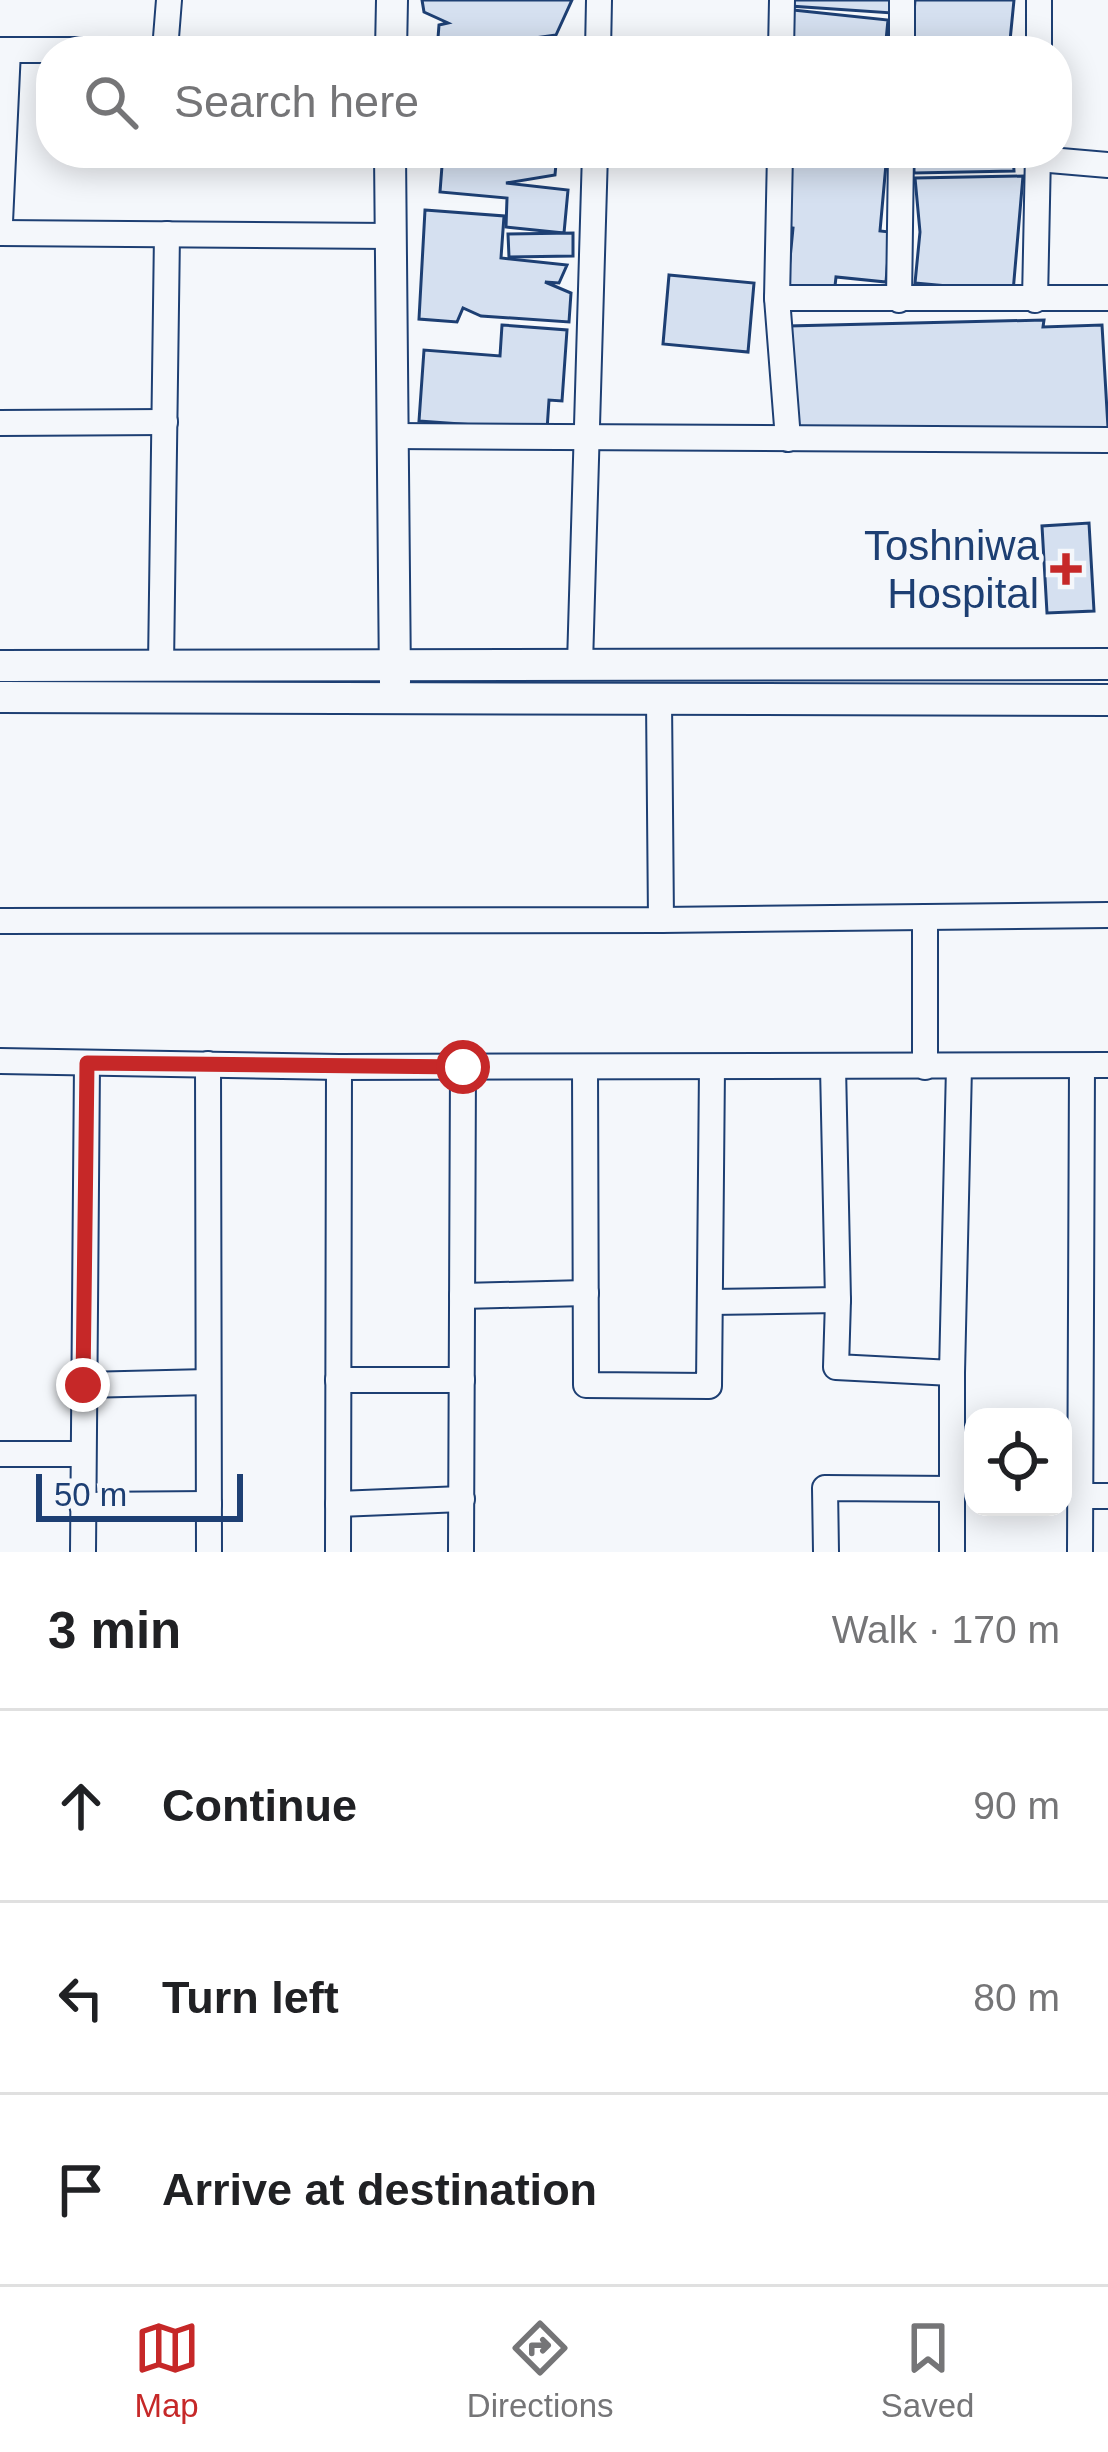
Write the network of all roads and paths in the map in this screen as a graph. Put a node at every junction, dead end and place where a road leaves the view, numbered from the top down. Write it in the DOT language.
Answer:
graph roads {
  1 [pos="169,0"];
  2 [pos="392,0"];
  3 [pos="599,0"];
  4 [pos="782,0"];
  5 [pos="902,0"];
  6 [pos="1039,0"];
  7 [pos="165,36"];
  8 [pos="391,36"];
  9 [pos="598,36"];
  10 [pos="781,36"];
  11 [pos="902,36"];
  12 [pos="1039,36"];
  13 [pos="4,50"];
  14 [pos="36,50"];
  15 [pos="1072,160"];
  16 [pos="1108,164"];
  17 [pos="390,168"];
  18 [pos="595,168"];
  19 [pos="780,168"];
  20 [pos="901,168"];
  21 [pos="1038,168"];
  22 [pos="0,222"];
  23 [pos="0,233"];
  24 [pos="167,234"];
  25 [pos="391,236"];
  26 [pos="777,298"];
  27 [pos="1108,298"];
  28 [pos="899,300"];
  29 [pos="1035,300"];
  30 [pos="165,422"];
  31 [pos="0,423"];
  32 [pos="393,436"];
  33 [pos="586,438"];
  34 [pos="788,439"];
  35 [pos="1108,440"];
  36 [pos="395,664"];
  37 [pos="580,664"];
  38 [pos="1108,664"];
  39 [pos="161,665"];
  40 [pos="0,666"];
  41 [pos="0,697"];
  42 [pos="395,700"];
  43 [pos="659,700"];
  44 [pos="1108,700"];
  45 [pos="1108,915"];
  46 [pos="925,917"];
  47 [pos="662,920"];
  48 [pos="0,921"];
  49 [pos="0,1061"];
  50 [pos="87,1063"];
  51 [pos="208,1064"];
  52 [pos="1108,1065"];
  53 [pos="925,1066"];
  54 [pos="1082,1066"];
  55 [pos="339,1067"];
  56 [pos="463,1067"];
  57 [pos="584,1067"];
  58 [pos="712,1067"];
  59 [pos="833,1067"];
  60 [pos="959,1067"];
  61 [pos="586,1293"];
  62 [pos="462,1296"];
  63 [pos="838,1300"];
  64 [pos="710,1302"];
  65 [pos="952,1373"];
  66 [pos="338,1380"];
  67 [pos="462,1381"];
  68 [pos="208,1382"];
  69 [pos="83,1385"];
  70 [pos="0,1454"];
  71 [pos="82,1454"];
  72 [pos="952,1489"];
  73 [pos="1080,1496"];
  74 [pos="1108,1496"];
  75 [pos="462,1498"];
  76 [pos="209,1504"];
  77 [pos="338,1504"];
  78 [pos="82,1505"];
  79 [pos="82,1552"];
  80 [pos="209,1552"];
  81 [pos="338,1552"];
  82 [pos="461,1552"];
  83 [pos="826,1552"];
  84 [pos="952,1552"];
  85 [pos="1080,1552"];
  1 -- 7 [label="street"];
  2 -- 8 [label="street"];
  3 -- 9 [label="street"];
  4 -- 10 [label="street"];
  5 -- 11 [label="street"];
  6 -- 12 [label="street"];
  13 -- 14 [label="street"];
  13 -- 22 [label="street"];
  15 -- 16 [label="street"];
  17 -- 25 [label="street"];
  18 -- 33 [label="street"];
  19 -- 26 [label="street"];
  20 -- 28 [label="street"];
  21 -- 29 [label="street"];
  23 -- 24 [label="street"];
  24 -- 25 [label="street"];
  24 -- 30 [label="street"];
  25 -- 32 [label="street"];
  26 -- 28 [label="street"];
  26 -- 34 [label="street"];
  27 -- 29 [label="street"];
  28 -- 29 [label="street"];
  30 -- 31 [label="street"];
  30 -- 39 [label="street"];
  32 -- 33 [label="street"];
  32 -- 36 [label="street"];
  33 -- 34 [label="street"];
  33 -- 37 [label="street"];
  34 -- 35 [label="street"];
  36 -- 37 [label="street"];
  36 -- 39 [label="street"];
  36 -- 42 [label="street"];
  37 -- 38 [label="street"];
  39 -- 40 [label="street"];
  41 -- 42 [label="street"];
  42 -- 43 [label="street"];
  43 -- 44 [label="street"];
  43 -- 47 [label="street"];
  45 -- 46 [label="street"];
  46 -- 47 [label="street"];
  46 -- 53 [label="street"];
  47 -- 48 [label="street"];
  49 -- 50 [label="street"];
  50 -- 51 [label="street"];
  50 -- 69 [label="street"];
  51 -- 55 [label="street"];
  51 -- 68 [label="street"];
  52 -- 54 [label="street"];
  53 -- 59 [label="street"];
  53 -- 60 [label="street"];
  54 -- 60 [label="street"];
  54 -- 73 [label="street"];
  55 -- 56 [label="street"];
  55 -- 66 [label="street"];
  56 -- 57 [label="street"];
  56 -- 62 [label="street"];
  57 -- 58 [label="street"];
  57 -- 61 [label="street"];
  58 -- 59 [label="street"];
  58 -- 64 [label="street"];
  59 -- 63 [label="street"];
  60 -- 65 [label="street"];
  61 -- 62 [label="street"];
  61 -- 64 [label="street"];
  62 -- 67 [label="street"];
  63 -- 64 [label="street"];
  63 -- 65 [label="street"];
  65 -- 72 [label="street"];
  66 -- 67 [label="street"];
  66 -- 77 [label="street"];
  67 -- 75 [label="street"];
  68 -- 69 [label="street"];
  68 -- 76 [label="street"];
  69 -- 71 [label="street"];
  70 -- 71 [label="street"];
  71 -- 78 [label="street"];
  72 -- 83 [label="street"];
  72 -- 84 [label="street"];
  73 -- 74 [label="street"];
  73 -- 85 [label="street"];
  75 -- 77 [label="street"];
  75 -- 82 [label="street"];
  76 -- 78 [label="street"];
  76 -- 80 [label="street"];
  77 -- 81 [label="street"];
  78 -- 79 [label="street"];
}
